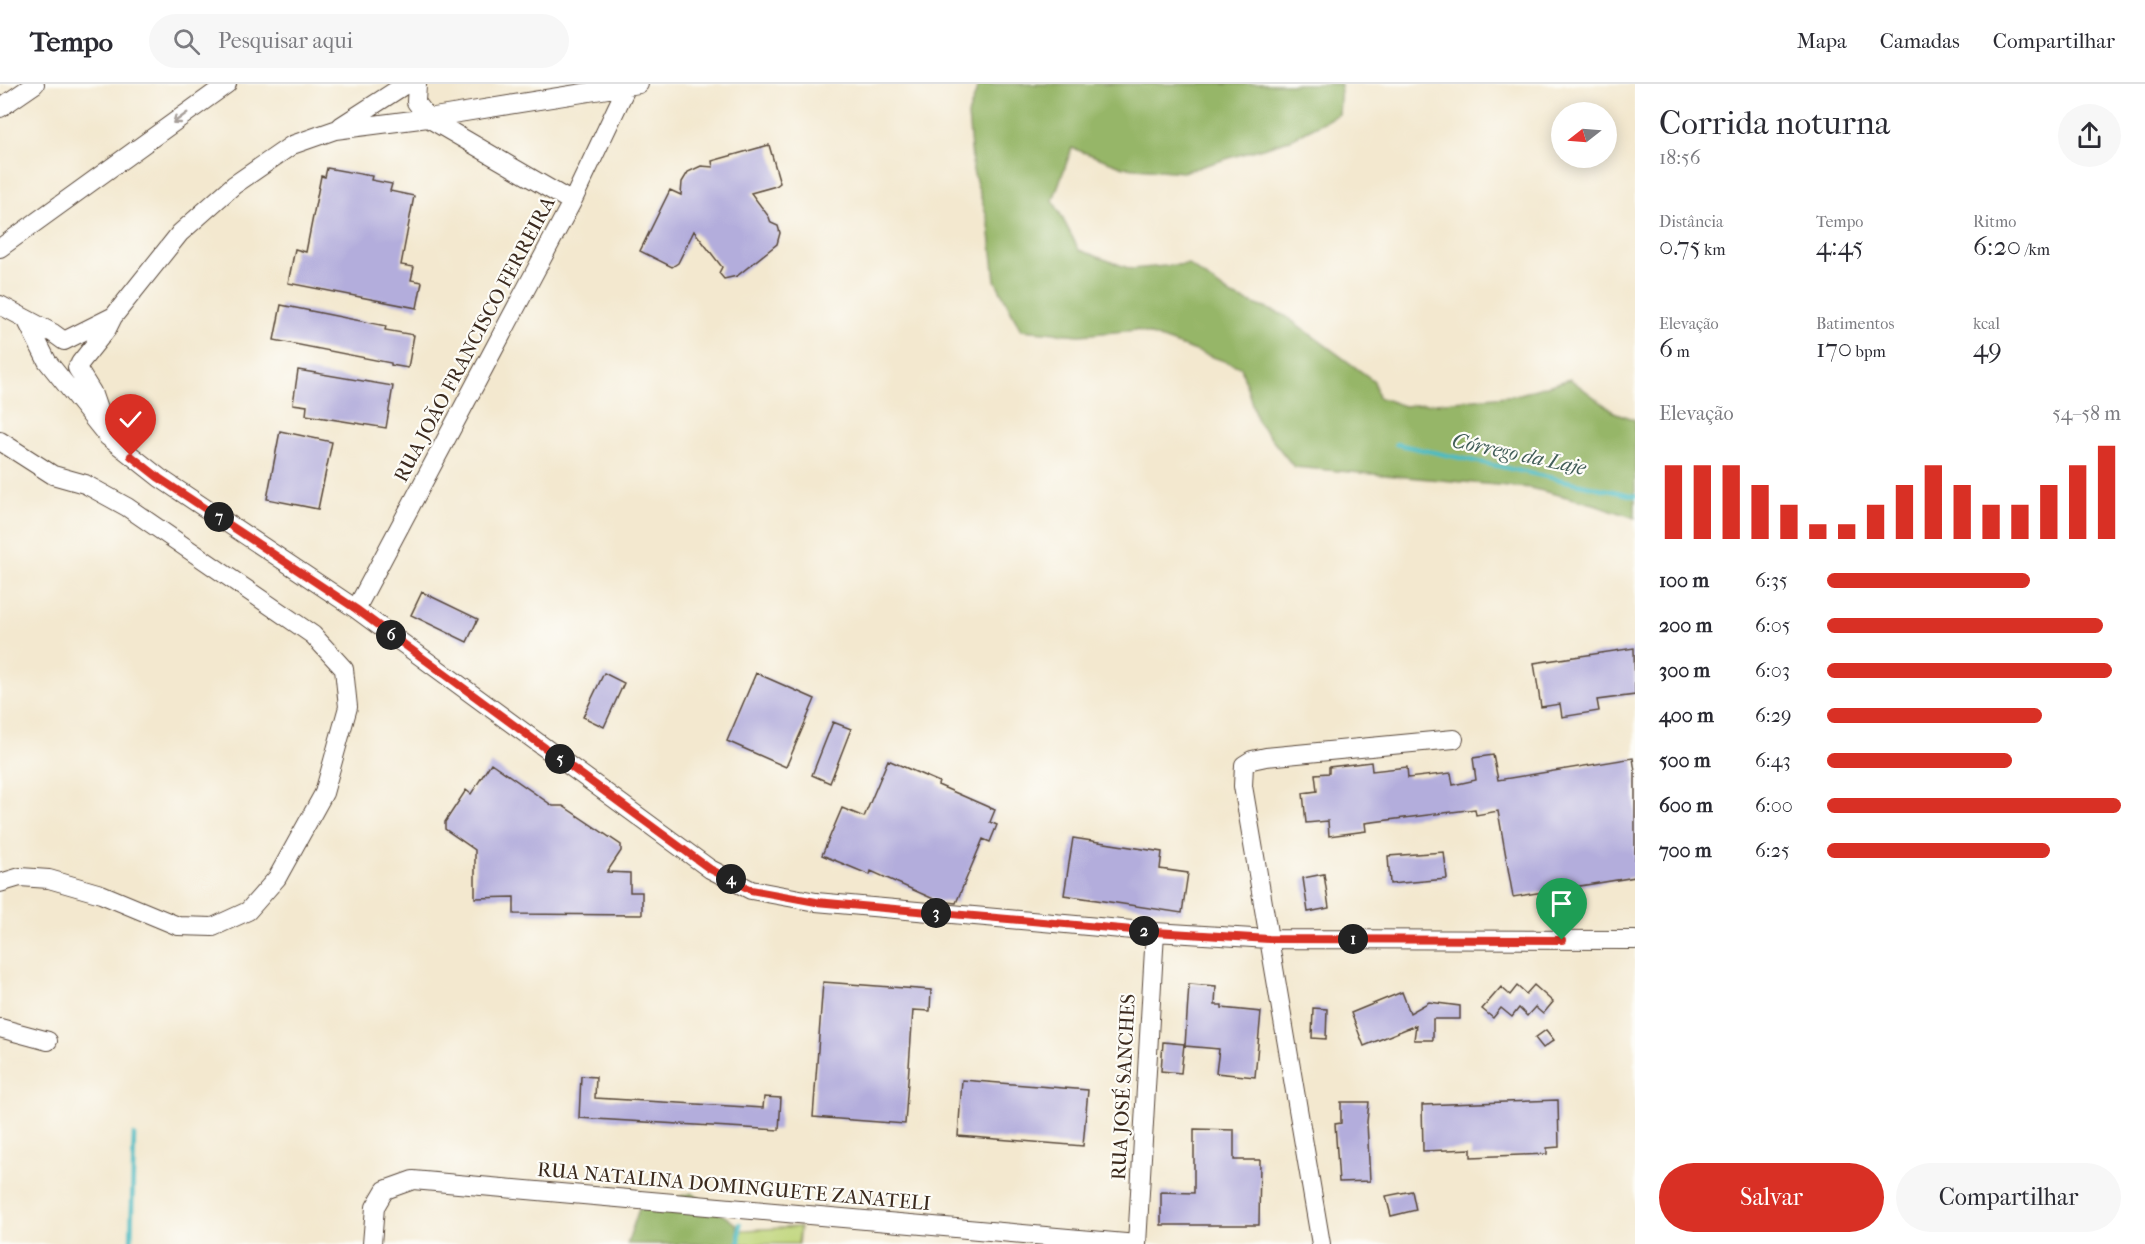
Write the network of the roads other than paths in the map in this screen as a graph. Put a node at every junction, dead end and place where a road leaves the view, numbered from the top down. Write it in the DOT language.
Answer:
graph roads {
  1 [pos="35,84"];
  2 [pos="227,84"];
  3 [pos="406,84"];
  4 [pos="417,84"];
  5 [pos="631,85"];
  6 [pos="0,108"];
  7 [pos="428,118"];
  8 [pos="335,130"];
  9 [pos="572,202"];
  10 [pos="0,248"];
  11 [pos="0,305"];
  12 [pos="113,317"];
  13 [pos="27,321"];
  14 [pos="64,341"];
  15 [pos="79,366"];
  16 [pos="53,368"];
  17 [pos="108,437"];
  18 [pos="0,441"];
  19 [pos="356,609"];
  20 [pos="1454,739"];
  21 [pos="0,883"];
  22 [pos="1155,932"];
  23 [pos="1269,939"];
  24 [pos="1635,940"];
  25 [pos="0,1028"];
  26 [pos="48,1041"];
  27 [pos="372,1244"];
  28 [pos="1137,1244"];
  29 [pos="1321,1244"];
  1 -- 6 [label="street"];
  2 -- 10 [label="street, one-way"];
  3 -- 8 [label="street"];
  4 -- 7 [label="street"];
  5 -- 7 [label="street"];
  5 -- 9 [label="street, RUA JOÃO FRANCISCO FERREIRA"];
  7 -- 8 [label="street"];
  7 -- 9 [label="street"];
  8 -- 12 [label="street"];
  9 -- 19 [label="street, RUA JOÃO FRANCISCO FERREIRA"];
  11 -- 13 [label="street"];
  12 -- 14 [label="street"];
  12 -- 15 [label="street"];
  13 -- 14 [label="street"];
  13 -- 16 [label="street"];
  14 -- 15 [label="street"];
  14 -- 16 [label="street"];
  15 -- 16 [label="street"];
  15 -- 17 [label="street"];
  16 -- 17 [label="street"];
  17 -- 19 [label="street"];
  18 -- 21 [label="street"];
  19 -- 22 [label="street"];
  20 -- 23 [label="street"];
  22 -- 23 [label="street"];
  22 -- 28 [label="street, RUA JOSÉ SANCHES"];
  23 -- 24 [label="street"];
  23 -- 29 [label="street"];
  25 -- 26 [label="street"];
  27 -- 28 [label="street, RUA NATALINA DOMINGUETE ZANATELI"];
}
